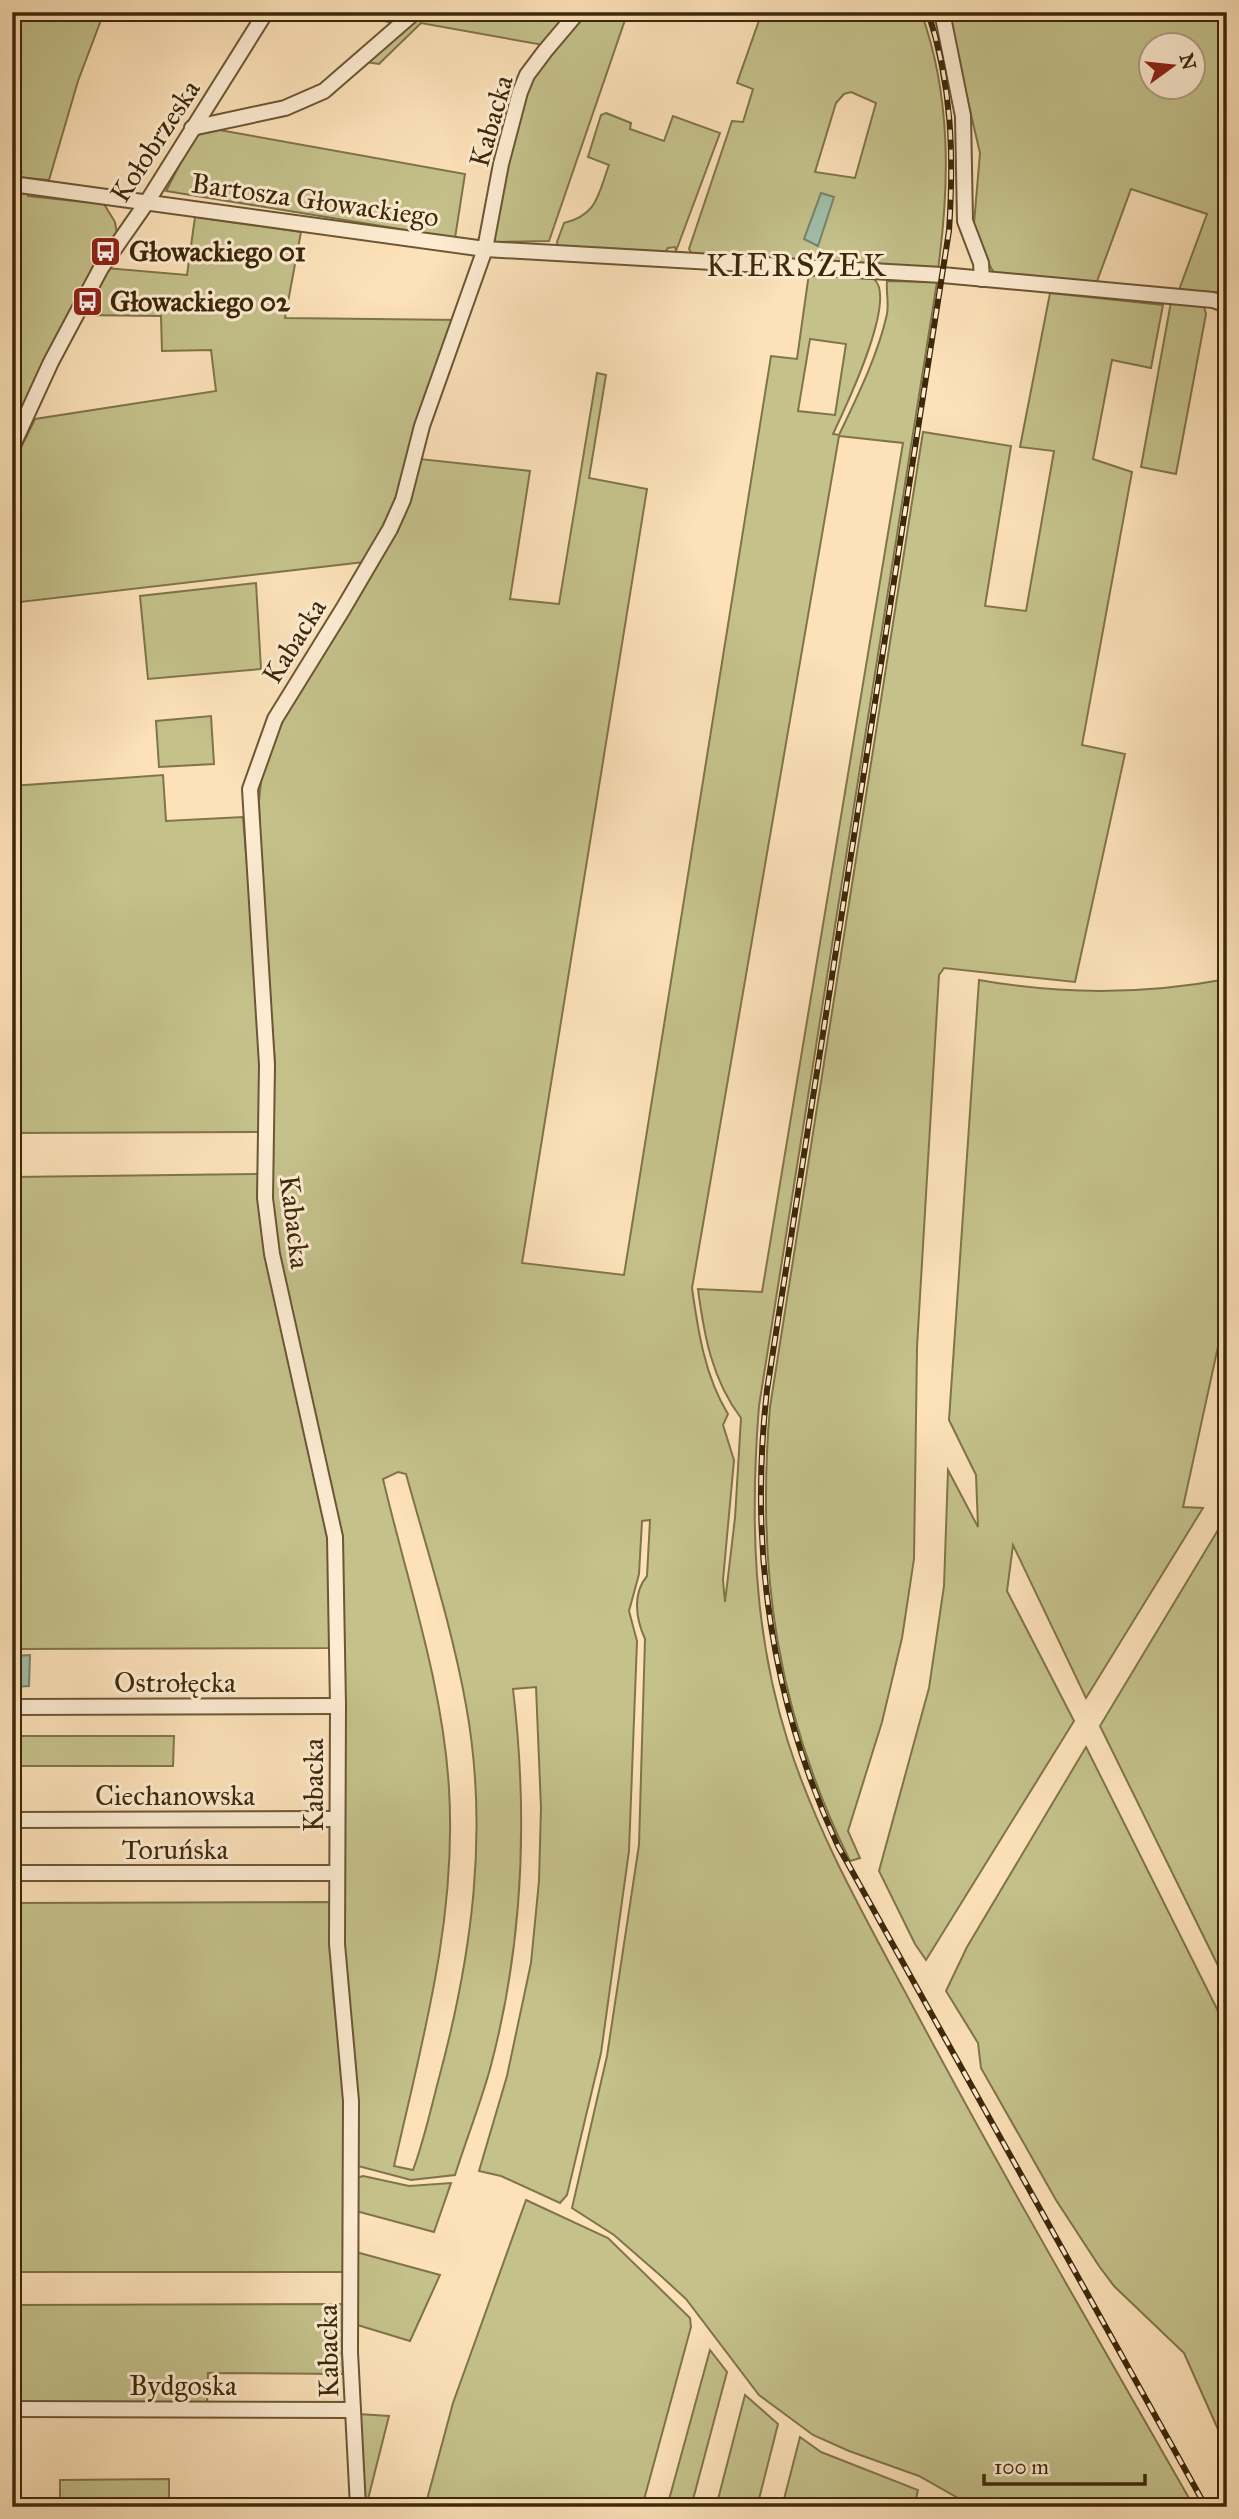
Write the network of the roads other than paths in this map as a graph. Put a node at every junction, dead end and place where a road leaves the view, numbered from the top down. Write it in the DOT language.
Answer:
graph roads {
  1 [pos="266,12"];
  2 [pos="415,12"];
  3 [pos="578,12"];
  4 [pos="942,12"];
  5 [pos="192,128"];
  6 [pos="12,184"];
  7 [pos="147,201"];
  8 [pos="485,249"];
  9 [pos="982,279"];
  10 [pos="1227,304"];
  11 [pos="12,447"];
  12 [pos="338,1706"];
  13 [pos="12,1707"];
  14 [pos="337,1819"];
  15 [pos="12,1820"];
  16 [pos="12,1873"];
  17 [pos="337,1873"];
  18 [pos="12,2409"];
  19 [pos="353,2410"];
  20 [pos="358,2507"];
  1 -- 5 [label="street, Kołobrzeska"];
  2 -- 5 [label="street"];
  3 -- 8 [label="street, Kabacka"];
  4 -- 9 [label="street"];
  5 -- 7 [label="street, Kołobrzeska"];
  6 -- 7 [label="street, Bartosza Głowackiego"];
  7 -- 8 [label="street, Bartosza Głowackiego"];
  7 -- 11 [label="street, Kołobrzeska"];
  8 -- 9 [label="street, Bartosza Głowackiego"];
  8 -- 12 [label="street, Kabacka"];
  9 -- 10 [label="street, Bartosza Głowackiego"];
  12 -- 13 [label="street, Ostrołęcka"];
  12 -- 14 [label="street, Kabacka"];
  14 -- 15 [label="street, Ciechanowska"];
  14 -- 17 [label="street, Kabacka"];
  16 -- 17 [label="street, Toruńska"];
  17 -- 19 [label="street, Kabacka"];
  18 -- 19 [label="street, Bydgoska"];
  19 -- 20 [label="street, Kabacka"];
}
